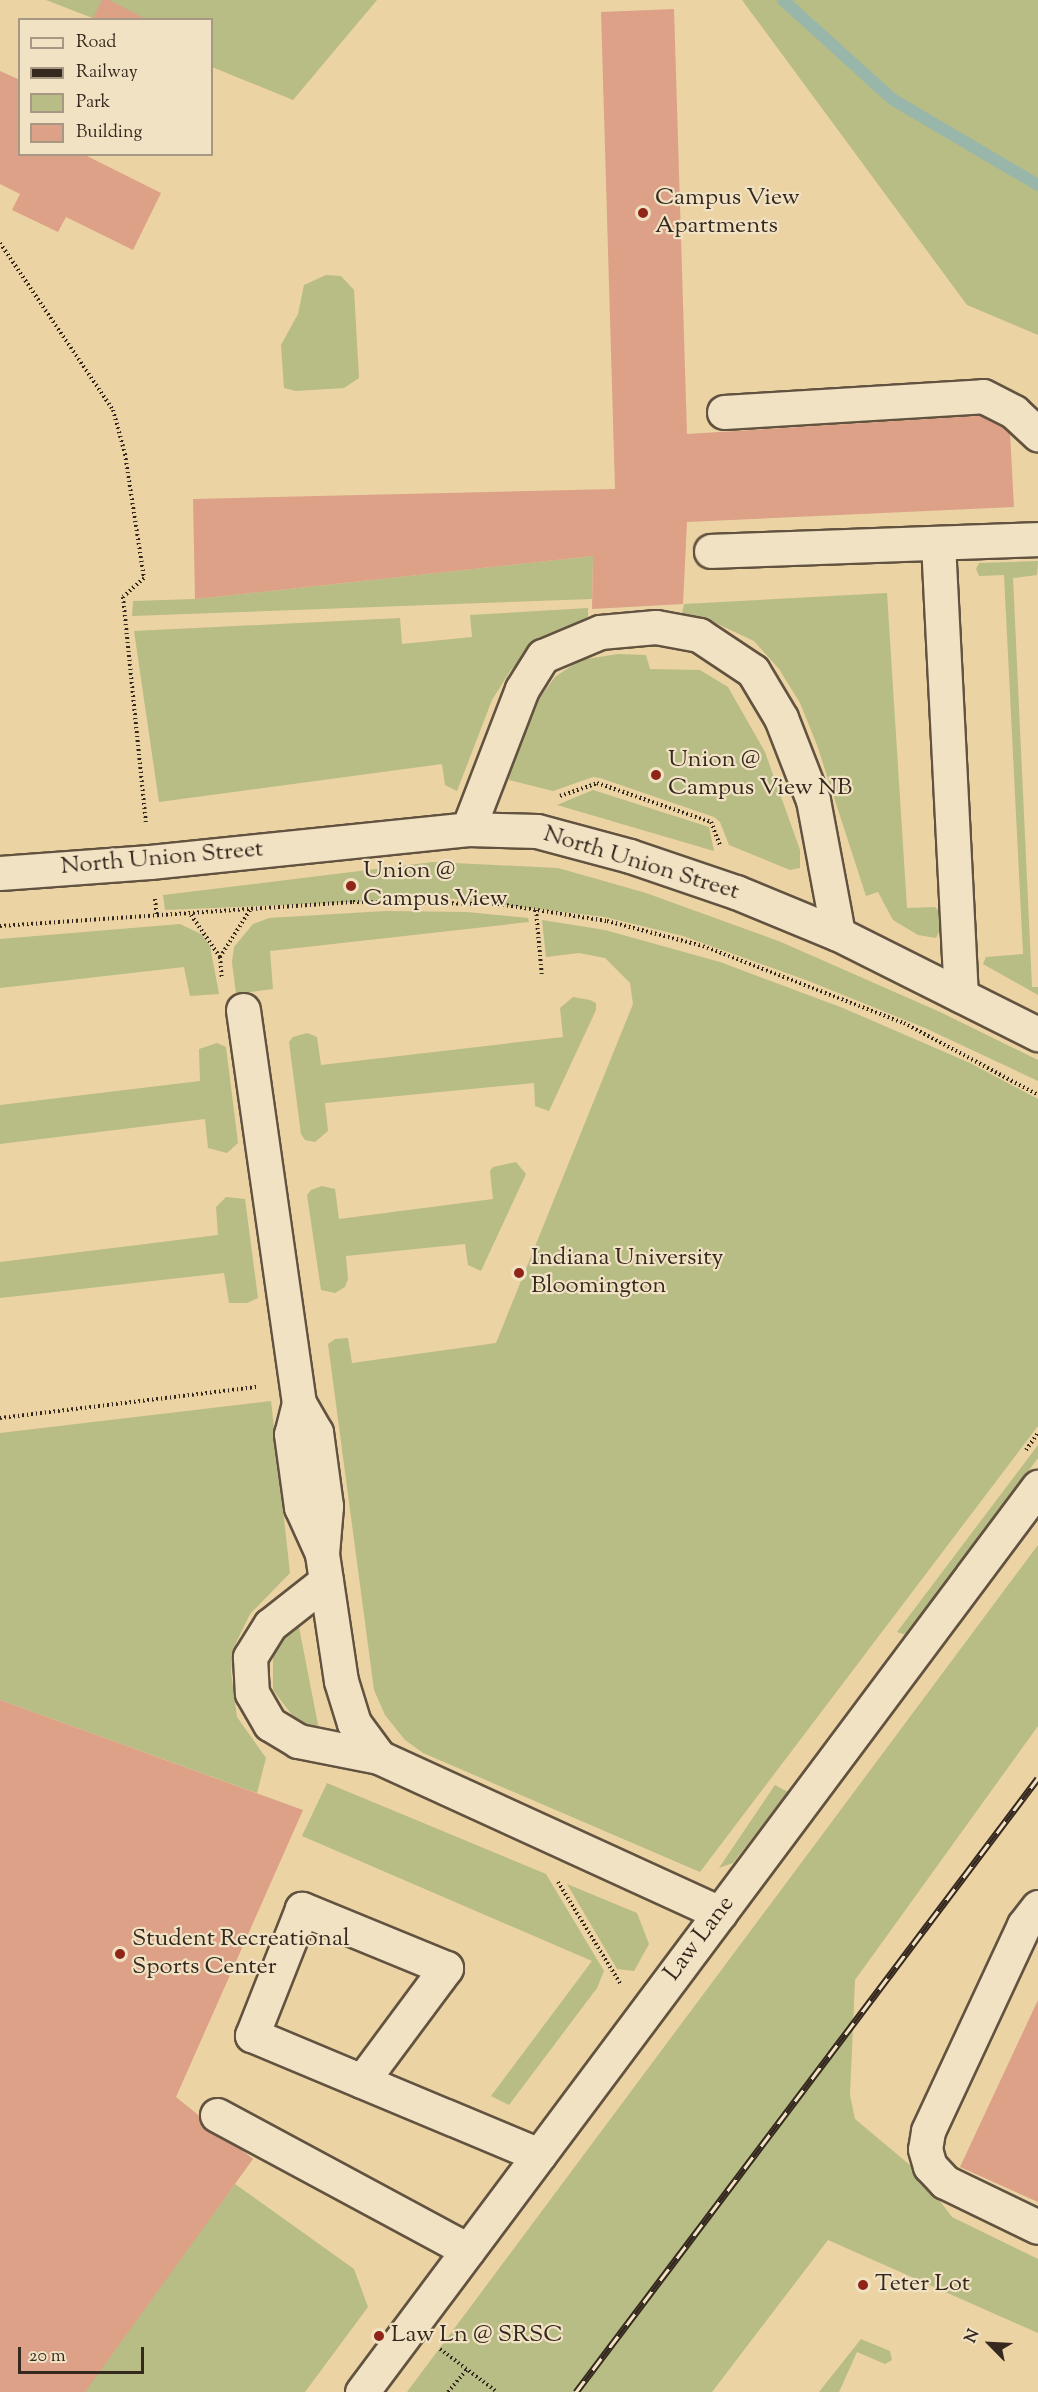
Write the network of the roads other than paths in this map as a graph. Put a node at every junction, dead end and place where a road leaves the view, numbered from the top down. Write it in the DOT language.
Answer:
graph roads {
  1 [pos="724,412"];
  2 [pos="1038,434"];
  3 [pos="1038,538"];
  4 [pos="938,543"];
  5 [pos="711,551"];
  6 [pos="468,829"];
  7 [pos="0,873"];
  8 [pos="838,934"];
  9 [pos="961,995"];
  10 [pos="233,1000"];
  11 [pos="1038,1034"];
  12 [pos="1038,1487"];
  13 [pos="324,1567"];
  14 [pos="379,1757"];
  15 [pos="1038,1907"];
  16 [pos="720,1913"];
  17 [pos="362,2081"];
  18 [pos="217,2115"];
  19 [pos="539,2155"];
  20 [pos="1038,2227"];
  21 [pos="468,2250"];
  22 [pos="362,2392"];
  1 -- 2 [label="street"];
  3 -- 4 [label="street"];
  4 -- 5 [label="street"];
  4 -- 9 [label="street"];
  6 -- 7 [label="street, North Union Street"];
  6 -- 8 [label="street, North Union Street"];
  6 -- 8 [label="street"];
  8 -- 9 [label="street, North Union Street"];
  9 -- 11 [label="street, North Union Street"];
  10 -- 13 [label="street"];
  12 -- 16 [label="street, Law Lane"];
  13 -- 14 [label="street"];
  13 -- 14 [label="street"];
  14 -- 16 [label="street"];
  15 -- 20 [label="street"];
  16 -- 19 [label="street, Law Lane"];
  17 -- 17 [label="street"];
  17 -- 19 [label="street"];
  18 -- 21 [label="street"];
  19 -- 21 [label="street, Law Lane"];
  21 -- 22 [label="street, Law Lane"];
}
